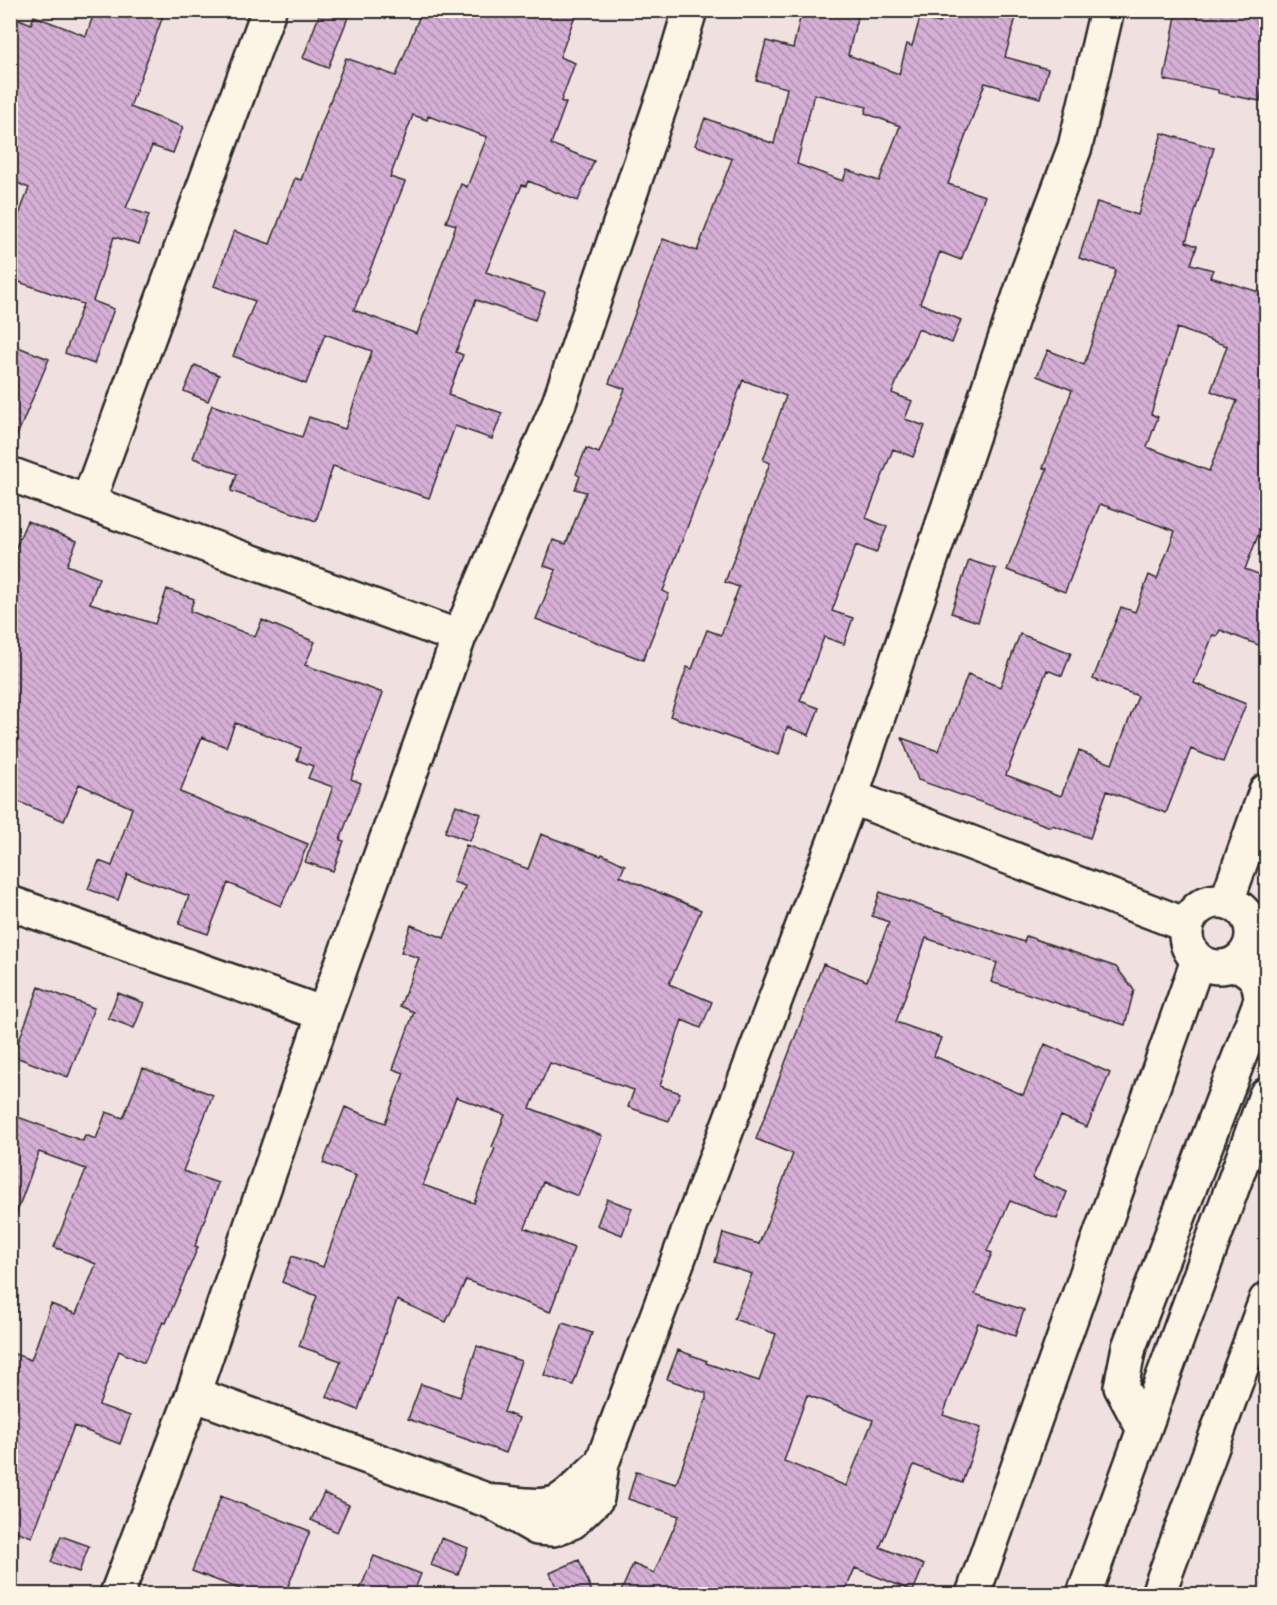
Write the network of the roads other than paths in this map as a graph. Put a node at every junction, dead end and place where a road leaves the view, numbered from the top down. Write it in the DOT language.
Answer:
graph roads {
  1 [pos="269,10"];
  2 [pos="690,10"];
  3 [pos="1107,10"];
  4 [pos="10,474"];
  5 [pos="88,502"];
  6 [pos="459,637"];
  7 [pos="1266,791"];
  8 [pos="851,797"];
  9 [pos="1227,901"];
  10 [pos="10,903"];
  11 [pos="1186,925"];
  12 [pos="1198,960"];
  13 [pos="1236,963"];
  14 [pos="324,1014"];
  15 [pos="1266,1095"];
  16 [pos="1266,1300"];
  17 [pos="193,1394"];
  18 [pos="1144,1431"];
  19 [pos="117,1594"];
  20 [pos="973,1594"];
  21 [pos="1084,1594"];
  22 [pos="1158,1594"];
  1 -- 5 [label="street"];
  2 -- 6 [label="street"];
  3 -- 8 [label="street"];
  4 -- 5 [label="street"];
  5 -- 6 [label="street"];
  6 -- 14 [label="street"];
  7 -- 9 [label="street"];
  8 -- 11 [label="street"];
  8 -- 17 [label="street"];
  9 -- 11 [label="street"];
  9 -- 13 [label="street"];
  10 -- 14 [label="street"];
  11 -- 12 [label="street"];
  12 -- 13 [label="street"];
  12 -- 20 [label="street"];
  13 -- 18 [label="street"];
  14 -- 17 [label="street"];
  15 -- 18 [label="street"];
  16 -- 22 [label="street"];
  17 -- 19 [label="street"];
  18 -- 21 [label="street"];
}
